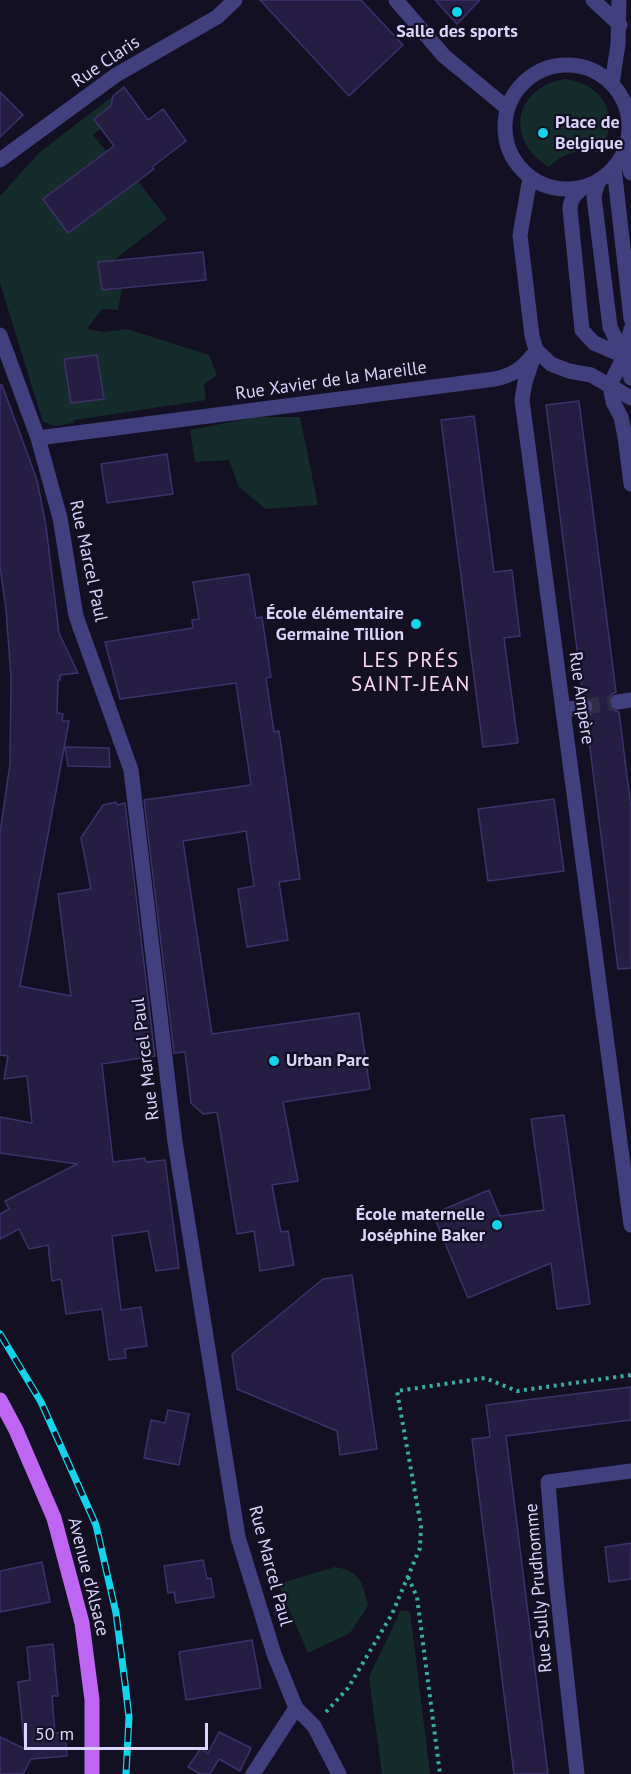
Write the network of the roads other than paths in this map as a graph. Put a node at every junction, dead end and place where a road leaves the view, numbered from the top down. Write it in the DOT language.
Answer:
graph roads {
  1 [pos="235,0"];
  2 [pos="396,0"];
  3 [pos="593,0"];
  4 [pos="620,0"];
  5 [pos="620,26"];
  6 [pos="612,84"];
  7 [pos="507,108"];
  8 [pos="624,150"];
  9 [pos="0,160"];
  10 [pos="614,167"];
  11 [pos="631,173"];
  12 [pos="530,178"];
  13 [pos="600,179"];
  14 [pos="584,187"];
  15 [pos="631,320"];
  16 [pos="631,329"];
  17 [pos="0,335"];
  18 [pos="536,350"];
  19 [pos="627,351"];
  20 [pos="631,378"];
  21 [pos="610,385"];
  22 [pos="631,398"];
  23 [pos="38,438"];
  24 [pos="631,484"];
  25 [pos="585,707"];
  26 [pos="563,710"];
  27 [pos="631,1225"];
  28 [pos="0,1400"];
  29 [pos="631,1471"];
  30 [pos="296,1708"];
  31 [pos="92,1774"];
  32 [pos="253,1774"];
  33 [pos="339,1774"];
  34 [pos="577,1774"];
  1 -- 9 [label="street, Rue Claris"];
  2 -- 7 [label="street"];
  3 -- 5 [label="street"];
  4 -- 5 [label="street"];
  5 -- 6 [label="street"];
  6 -- 7 [label="street"];
  6 -- 8 [label="street"];
  7 -- 12 [label="street"];
  8 -- 10 [label="street"];
  8 -- 11 [label="street"];
  10 -- 13 [label="street"];
  10 -- 15 [label="street"];
  12 -- 14 [label="street"];
  12 -- 18 [label="street"];
  13 -- 14 [label="street"];
  13 -- 19 [label="street"];
  14 -- 19 [label="street"];
  16 -- 19 [label="street"];
  17 -- 23 [label="street, Rue Marcel Paul"];
  18 -- 21 [label="street"];
  18 -- 23 [label="street, Rue Xavier de la Mareille"];
  18 -- 26 [label="street, Rue Ampère"];
  19 -- 20 [label="street"];
  19 -- 21 [label="street"];
  21 -- 22 [label="street"];
  21 -- 24 [label="street"];
  23 -- 30 [label="street, Rue Marcel Paul"];
  25 -- 26 [label="street"];
  26 -- 27 [label="street, Rue Ampère"];
  28 -- 31 [label="main road, Avenue d'Alsace"];
  29 -- 34 [label="street, Rue Sully Prudhomme"];
  30 -- 32 [label="street"];
  30 -- 33 [label="street"];
}
